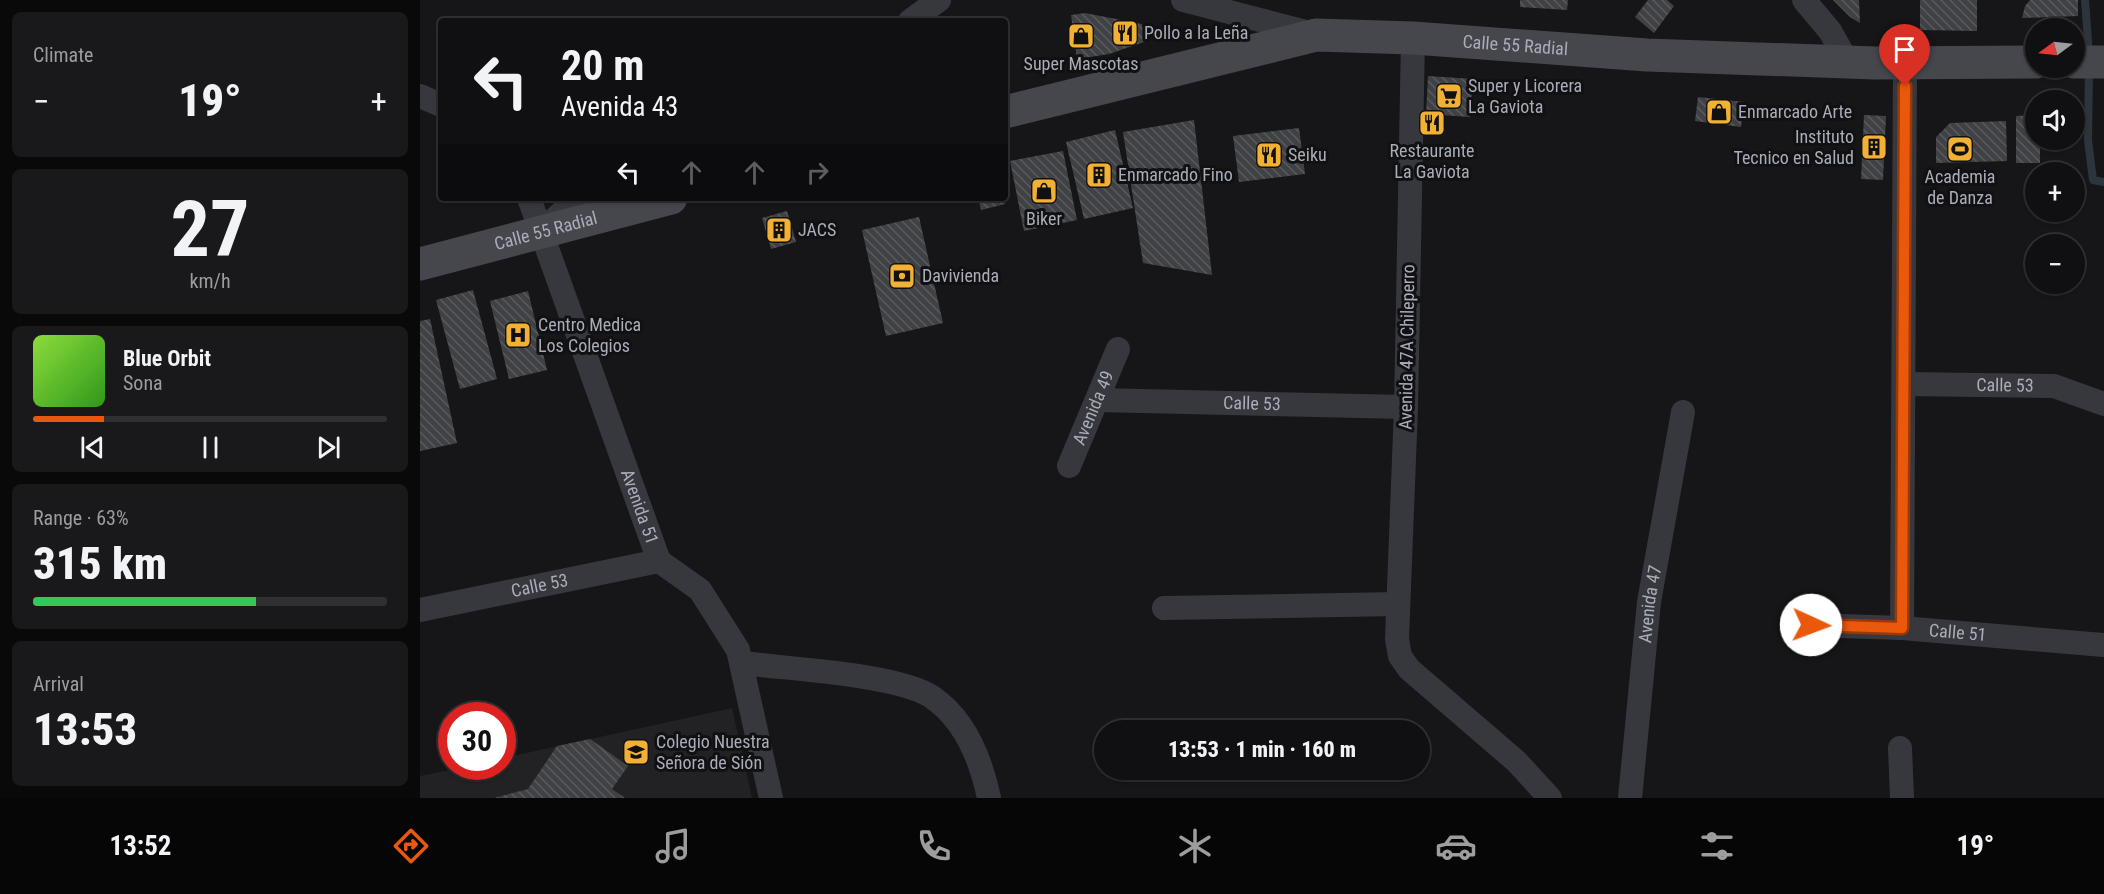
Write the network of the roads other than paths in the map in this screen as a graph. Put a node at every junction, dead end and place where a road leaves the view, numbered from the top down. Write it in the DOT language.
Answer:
graph roads {
  1 [pos="939,0"];
  2 [pos="1183,0"];
  3 [pos="1804,0"];
  4 [pos="914,18"];
  5 [pos="1316,34"];
  6 [pos="1413,38"];
  7 [pos="2025,62"];
  8 [pos="1848,63"];
  9 [pos="1905,63"];
  10 [pos="420,96"];
  11 [pos="438,104"];
  12 [pos="1008,111"];
  13 [pos="530,201"];
  14 [pos="574,201"];
  15 [pos="659,201"];
  16 [pos="542,231"];
  17 [pos="420,264"];
  18 [pos="1118,349"];
  19 [pos="1905,384"];
  20 [pos="1098,400"];
  21 [pos="2104,404"];
  22 [pos="1406,407"];
  23 [pos="1683,412"];
  24 [pos="1069,466"];
  25 [pos="659,561"];
  26 [pos="1398,604"];
  27 [pos="1164,608"];
  28 [pos="420,610"];
  29 [pos="1811,625"];
  30 [pos="1902,628"];
  31 [pos="2104,645"];
  32 [pos="743,663"];
  33 [pos="1900,748"];
  34 [pos="771,798"];
  35 [pos="989,798"];
  36 [pos="1550,798"];
  37 [pos="1629,798"];
  38 [pos="1902,798"];
  1 -- 4 [label="street"];
  2 -- 5 [label="street"];
  3 -- 8 [label="street"];
  5 -- 6 [label="main road, Calle 55 Radial"];
  5 -- 12 [label="main road, Calle 55 Radial"];
  6 -- 8 [label="main road, Calle 55 Radial"];
  6 -- 22 [label="street, Avenida 47A Chileperro"];
  7 -- 9 [label="main road, Calle 55 Radial"];
  8 -- 9 [label="main road, Calle 55 Radial"];
  9 -- 19 [label="street"];
  10 -- 11 [label="street"];
  13 -- 16 [label="street, Avenida 51"];
  14 -- 16 [label="street"];
  15 -- 16 [label="main road, Calle 55 Radial"];
  16 -- 17 [label="main road, Calle 55 Radial"];
  16 -- 25 [label="street, Avenida 51"];
  18 -- 20 [label="street, Avenida 49"];
  19 -- 21 [label="street, Calle 53"];
  19 -- 30 [label="street"];
  20 -- 22 [label="street, Calle 53"];
  20 -- 24 [label="street, Avenida 49"];
  22 -- 26 [label="street, Avenida 47A Chileperro"];
  23 -- 37 [label="street, Avenida 47"];
  25 -- 28 [label="street, Calle 53"];
  25 -- 32 [label="street, Avenida 51"];
  26 -- 27 [label="street"];
  26 -- 36 [label="street, Avenida 47A Chileperro"];
  29 -- 30 [label="street, Calle 51"];
  30 -- 31 [label="street, Calle 51"];
  32 -- 34 [label="street, Avenida 51"];
  32 -- 35 [label="street"];
  33 -- 38 [label="street"];
}
